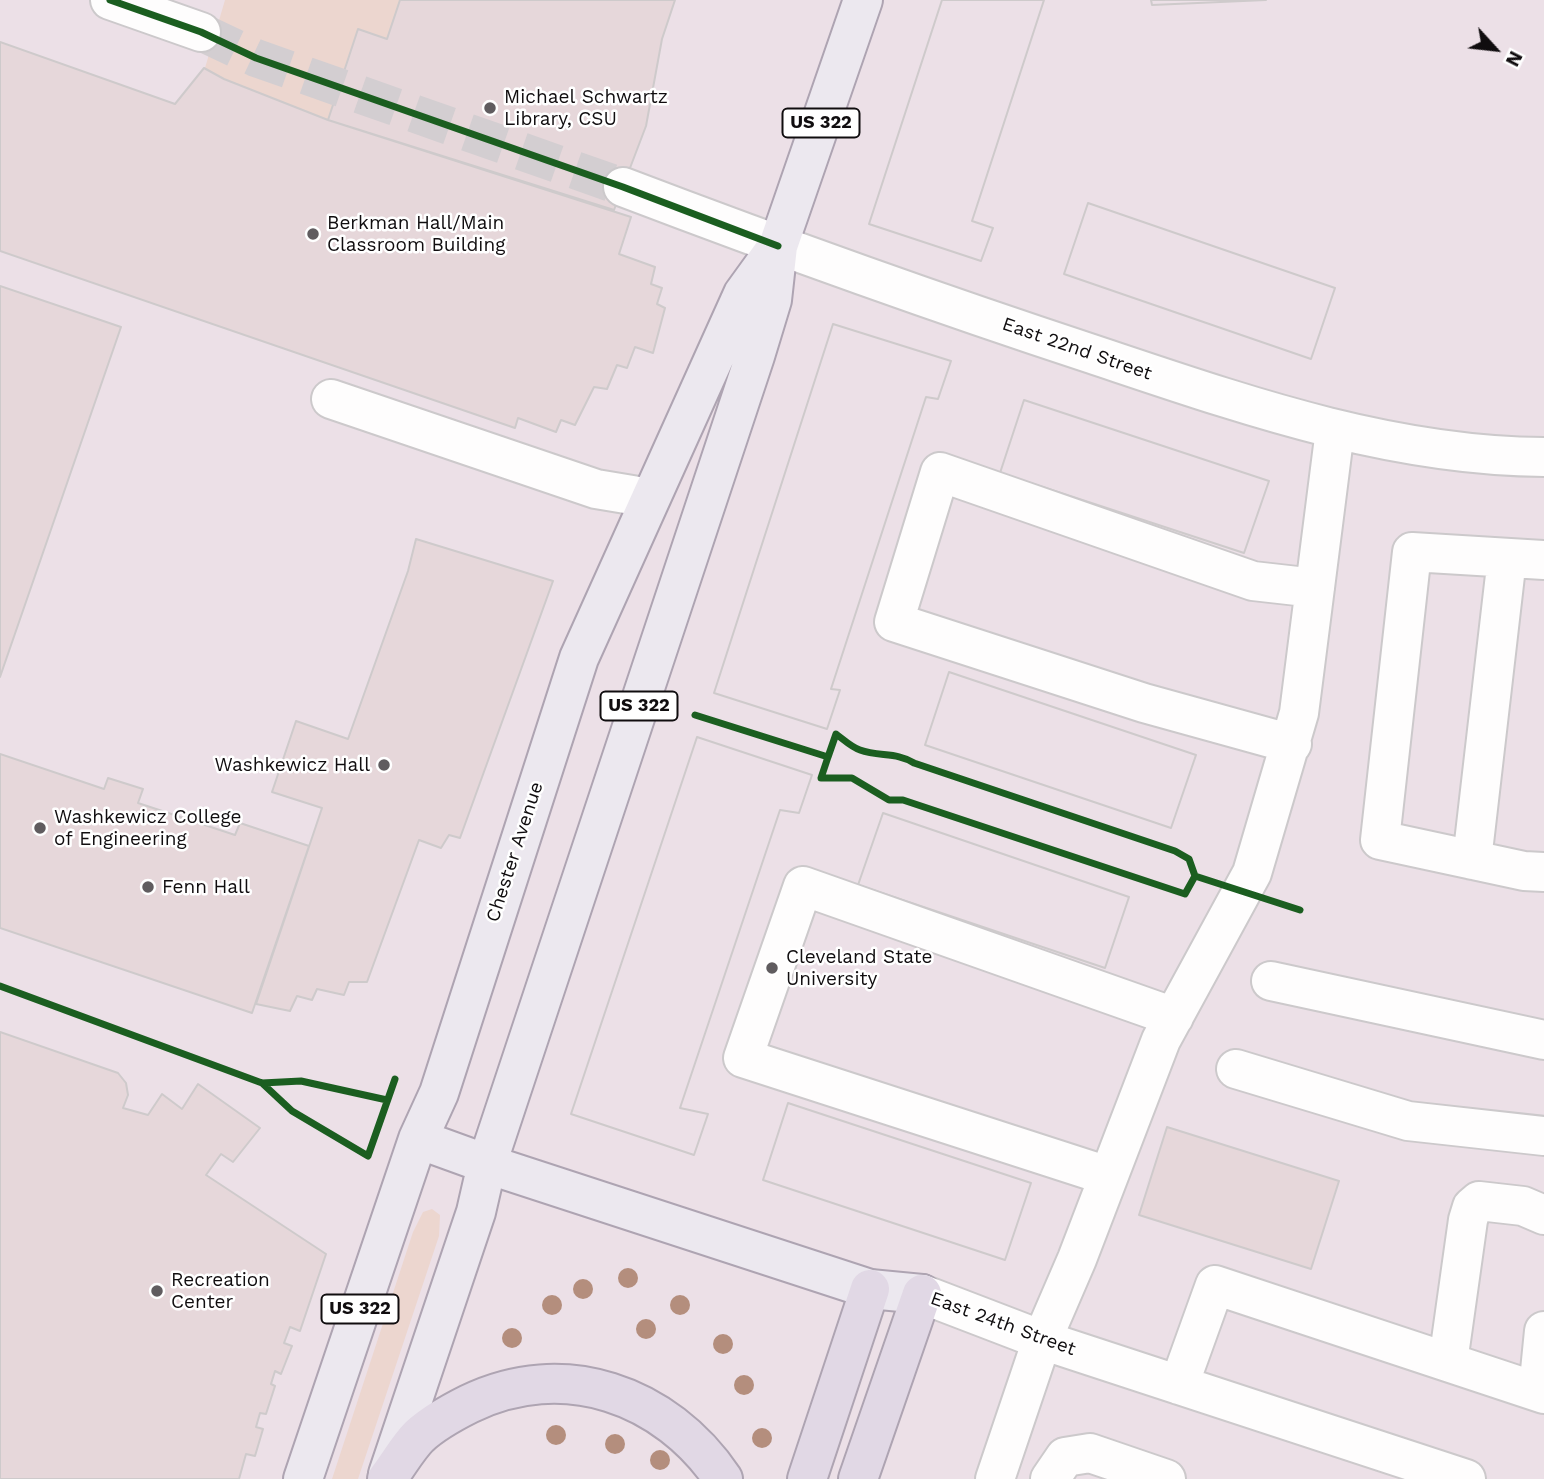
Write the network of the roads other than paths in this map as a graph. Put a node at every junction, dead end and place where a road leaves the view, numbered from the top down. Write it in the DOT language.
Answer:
graph roads {
  1 [pos="110,0"];
  2 [pos="863,0"];
  3 [pos="201,33"];
  4 [pos="623,187"];
  5 [pos="778,246"];
  6 [pos="331,399"];
  7 [pos="1335,430"];
  8 [pos="1544,457"];
  9 [pos="650,498"];
  10 [pos="1525,559"];
  11 [pos="1315,588"];
  12 [pos="1292,744"];
  13 [pos="1472,860"];
  14 [pos="1544,872"];
  15 [pos="1271,981"];
  16 [pos="1174,1017"];
  17 [pos="1544,1040"];
  18 [pos="1236,1069"];
  19 [pos="1544,1136"];
  20 [pos="418,1139"];
  21 [pos="486,1164"];
  22 [pos="1108,1176"];
  23 [pos="1544,1215"];
  24 [pos="870,1289"];
  25 [pos="922,1294"];
  26 [pos="1544,1331"];
  27 [pos="1042,1340"];
  28 [pos="1448,1362"];
  29 [pos="1179,1385"];
  30 [pos="1541,1392"];
  31 [pos="303,1479"];
  32 [pos="387,1479"];
  33 [pos="723,1479"];
  34 [pos="807,1479"];
  35 [pos="859,1479"];
  36 [pos="995,1479"];
  37 [pos="1050,1479"];
  38 [pos="1166,1479"];
  39 [pos="1466,1479"];
  1 -- 3 [label="street"];
  2 -- 5 [label="main road, Chester Avenue / US 322"];
  4 -- 5 [label="street, East 22nd Street"];
  5 -- 7 [label="street, East 22nd Street"];
  5 -- 9 [label="main road, Chester Avenue / US 322"];
  5 -- 21 [label="main road, Chester Avenue / US 322"];
  6 -- 9 [label="street"];
  7 -- 8 [label="street, East 22nd Street"];
  7 -- 11 [label="street"];
  9 -- 20 [label="main road, Chester Avenue / US 322"];
  10 -- 13 [label="street"];
  10 -- 13 [label="street"];
  11 -- 12 [label="street"];
  11 -- 12 [label="street"];
  12 -- 16 [label="street"];
  13 -- 14 [label="street"];
  15 -- 17 [label="street"];
  16 -- 22 [label="street"];
  16 -- 22 [label="street"];
  18 -- 19 [label="street"];
  20 -- 21 [label="main road, East 24th Street"];
  20 -- 31 [label="main road, Chester Avenue / US 322"];
  21 -- 24 [label="main road, East 24th Street"];
  21 -- 32 [label="main road, Chester Avenue / US 322"];
  22 -- 27 [label="street"];
  23 -- 28 [label="street"];
  24 -- 25 [label="main road, East 24th Street"];
  24 -- 34 [label="highway"];
  25 -- 27 [label="street, East 24th Street"];
  25 -- 35 [label="highway"];
  26 -- 30 [label="street"];
  27 -- 29 [label="street, East 24th Street"];
  27 -- 36 [label="street"];
  28 -- 29 [label="street"];
  28 -- 30 [label="street"];
  29 -- 39 [label="street, East 24th Street"];
  32 -- 33 [label="highway"];
  37 -- 38 [label="street"];
}
